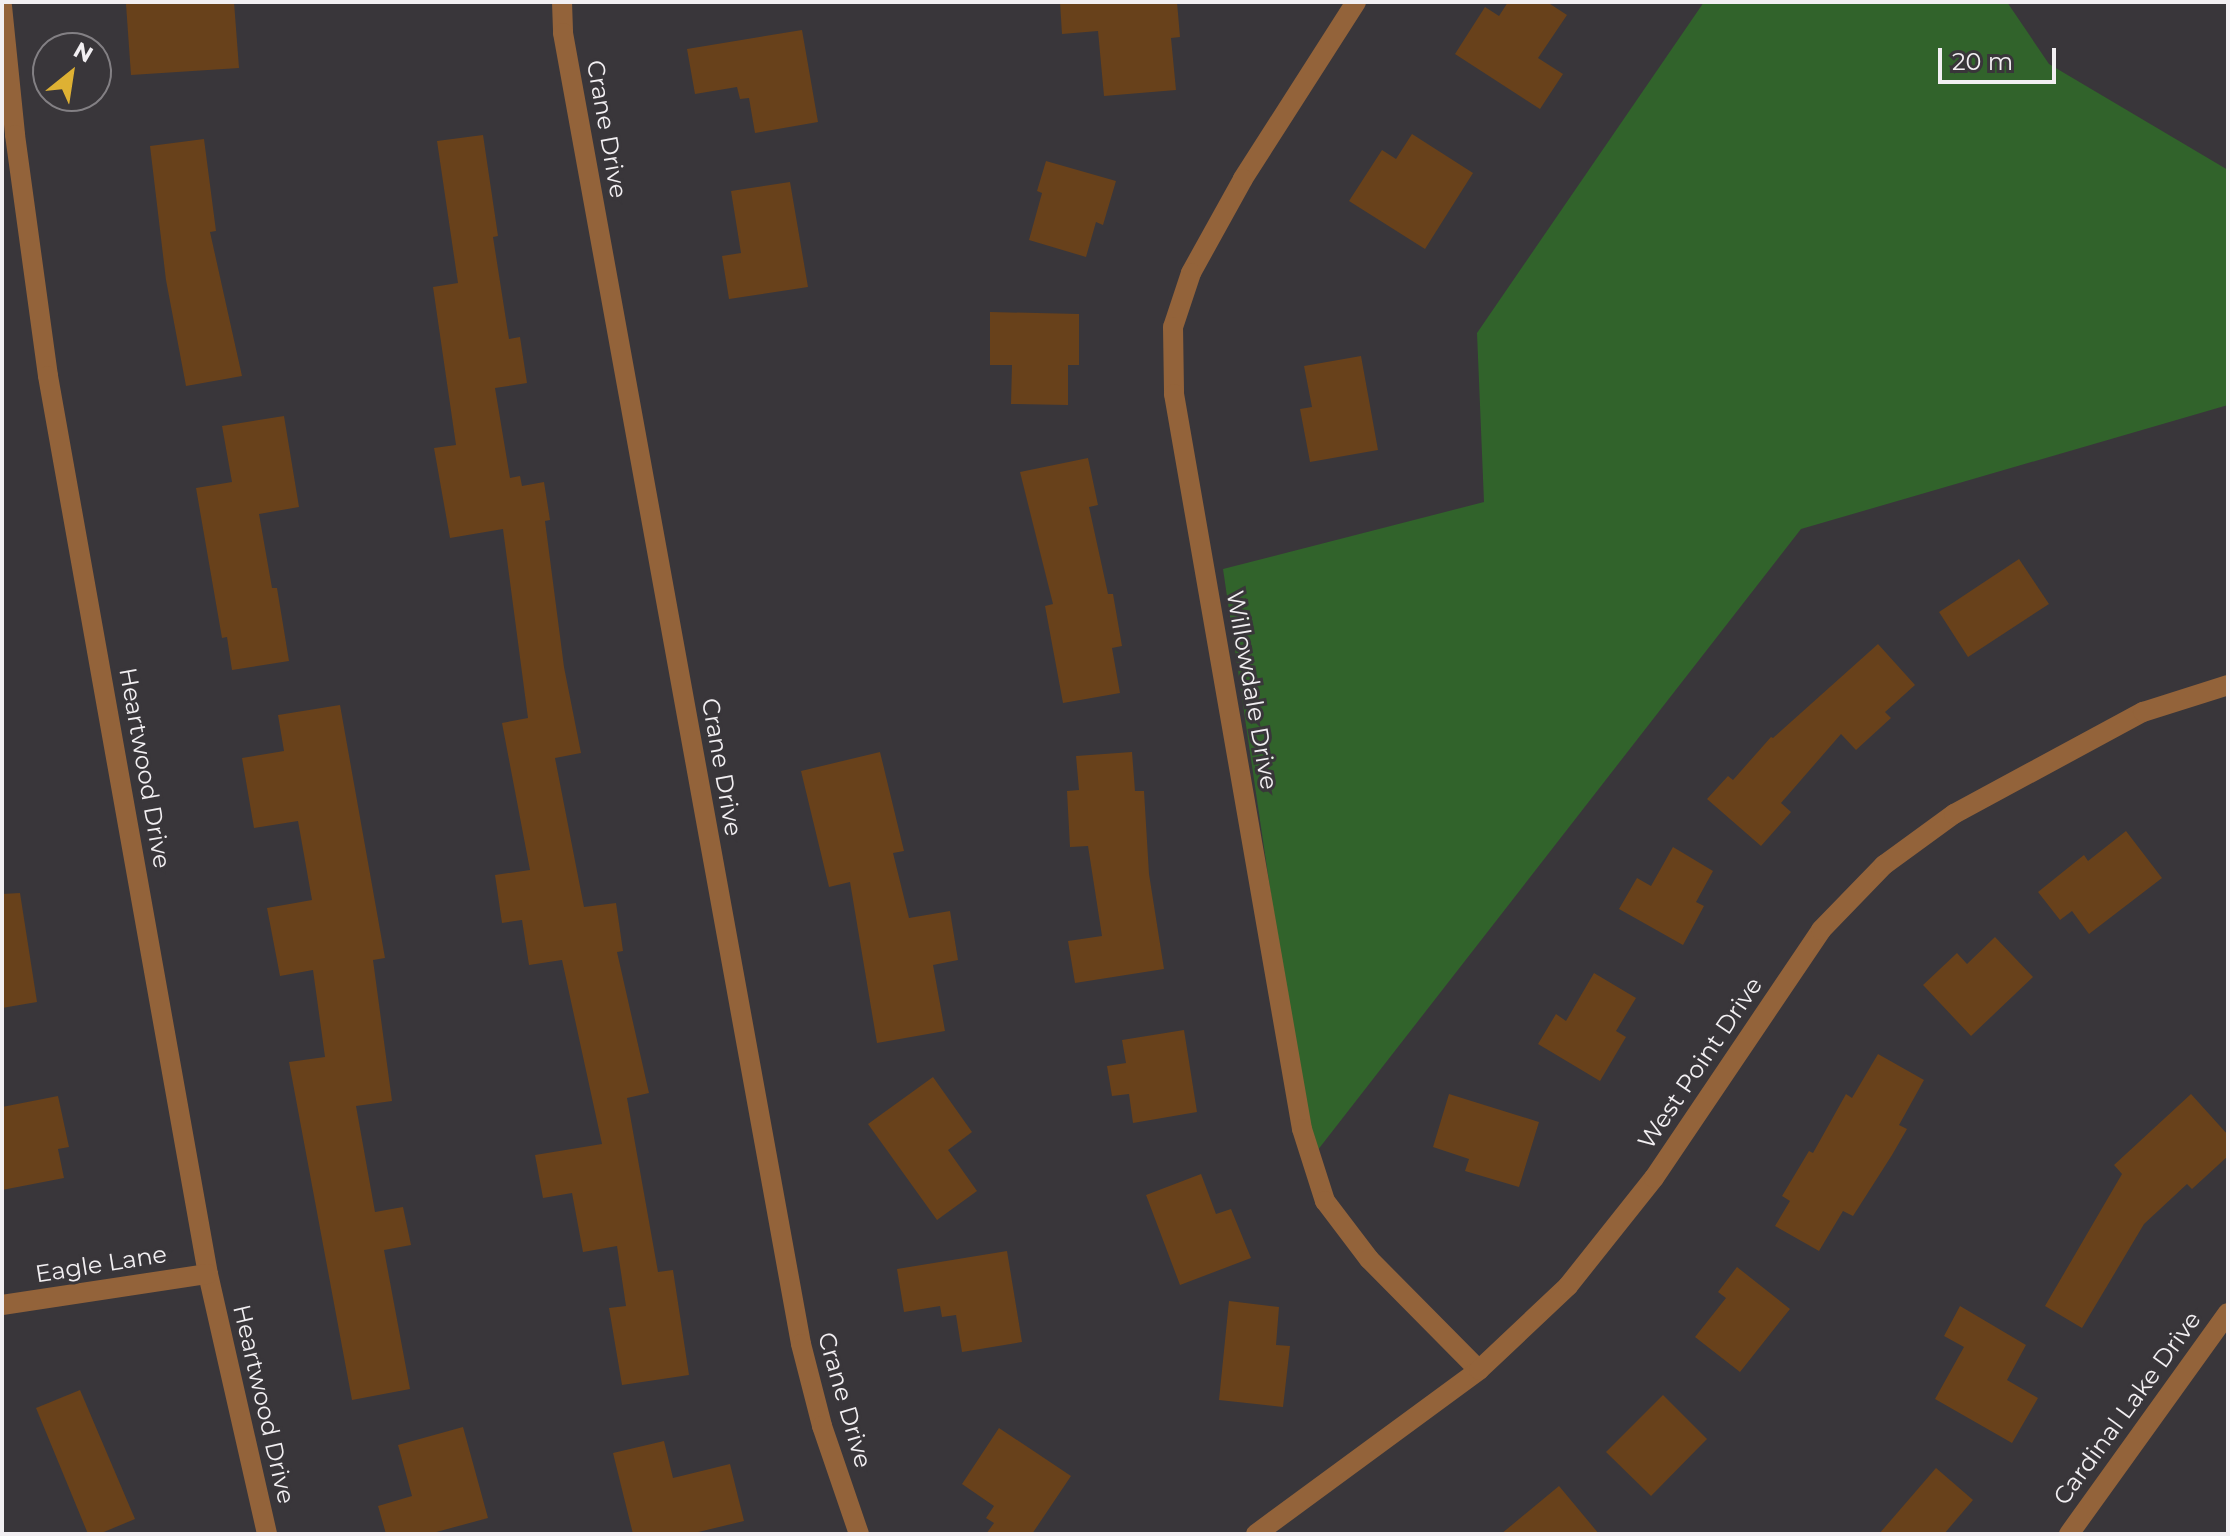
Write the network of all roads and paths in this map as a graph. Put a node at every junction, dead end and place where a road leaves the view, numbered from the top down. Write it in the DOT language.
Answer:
graph roads {
  1 [pos="562,2"];
  2 [pos="1356,2"];
  3 [pos="2,6"];
  4 [pos="2228,685"];
  5 [pos="208,1274"];
  6 [pos="2,1305"];
  7 [pos="2228,1313"];
  8 [pos="1479,1370"];
  9 [pos="267,1534"];
  10 [pos="859,1534"];
  11 [pos="1256,1534"];
  12 [pos="2069,1534"];
  1 -- 10 [label="street, Crane Drive"];
  2 -- 8 [label="street, Willowdale Drive"];
  3 -- 5 [label="street, Heartwood Drive"];
  4 -- 8 [label="street, West Point Drive"];
  5 -- 6 [label="street, Eagle Lane"];
  5 -- 9 [label="street, Heartwood Drive"];
  7 -- 12 [label="street, Cardinal Lake Drive"];
  8 -- 11 [label="street, West Point Drive"];
}
